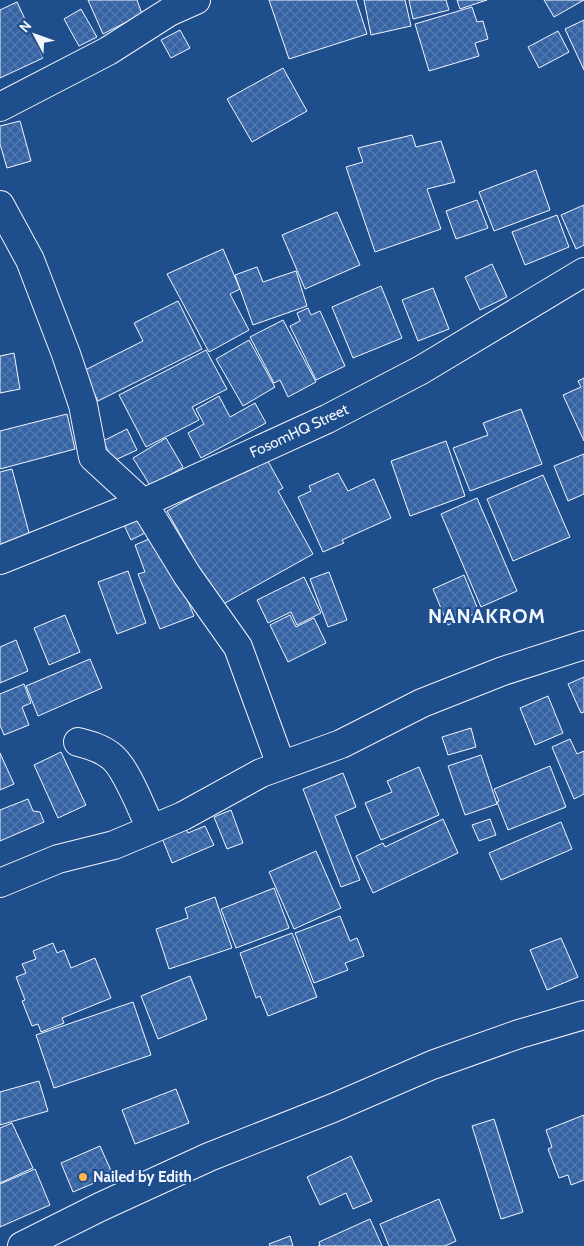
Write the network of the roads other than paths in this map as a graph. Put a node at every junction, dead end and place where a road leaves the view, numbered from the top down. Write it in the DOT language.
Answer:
graph roads {
  1 [pos="196,0"];
  2 [pos="167,6"];
  3 [pos="0,107"];
  4 [pos="0,205"];
  5 [pos="584,272"];
  6 [pos="143,503"];
  7 [pos="0,560"];
  8 [pos="584,645"];
  9 [pos="78,742"];
  10 [pos="282,765"];
  11 [pos="151,829"];
  12 [pos="0,883"];
  13 [pos="584,1015"];
  14 [pos="22,1246"];
  1 -- 2 [label="street"];
  2 -- 3 [label="street"];
  4 -- 6 [label="street"];
  5 -- 6 [label="street, FosomHQ Street"];
  6 -- 7 [label="street, FosomHQ Street"];
  6 -- 10 [label="street"];
  8 -- 10 [label="street"];
  9 -- 11 [label="street"];
  10 -- 11 [label="street"];
  11 -- 12 [label="street"];
  13 -- 14 [label="street"];
}
